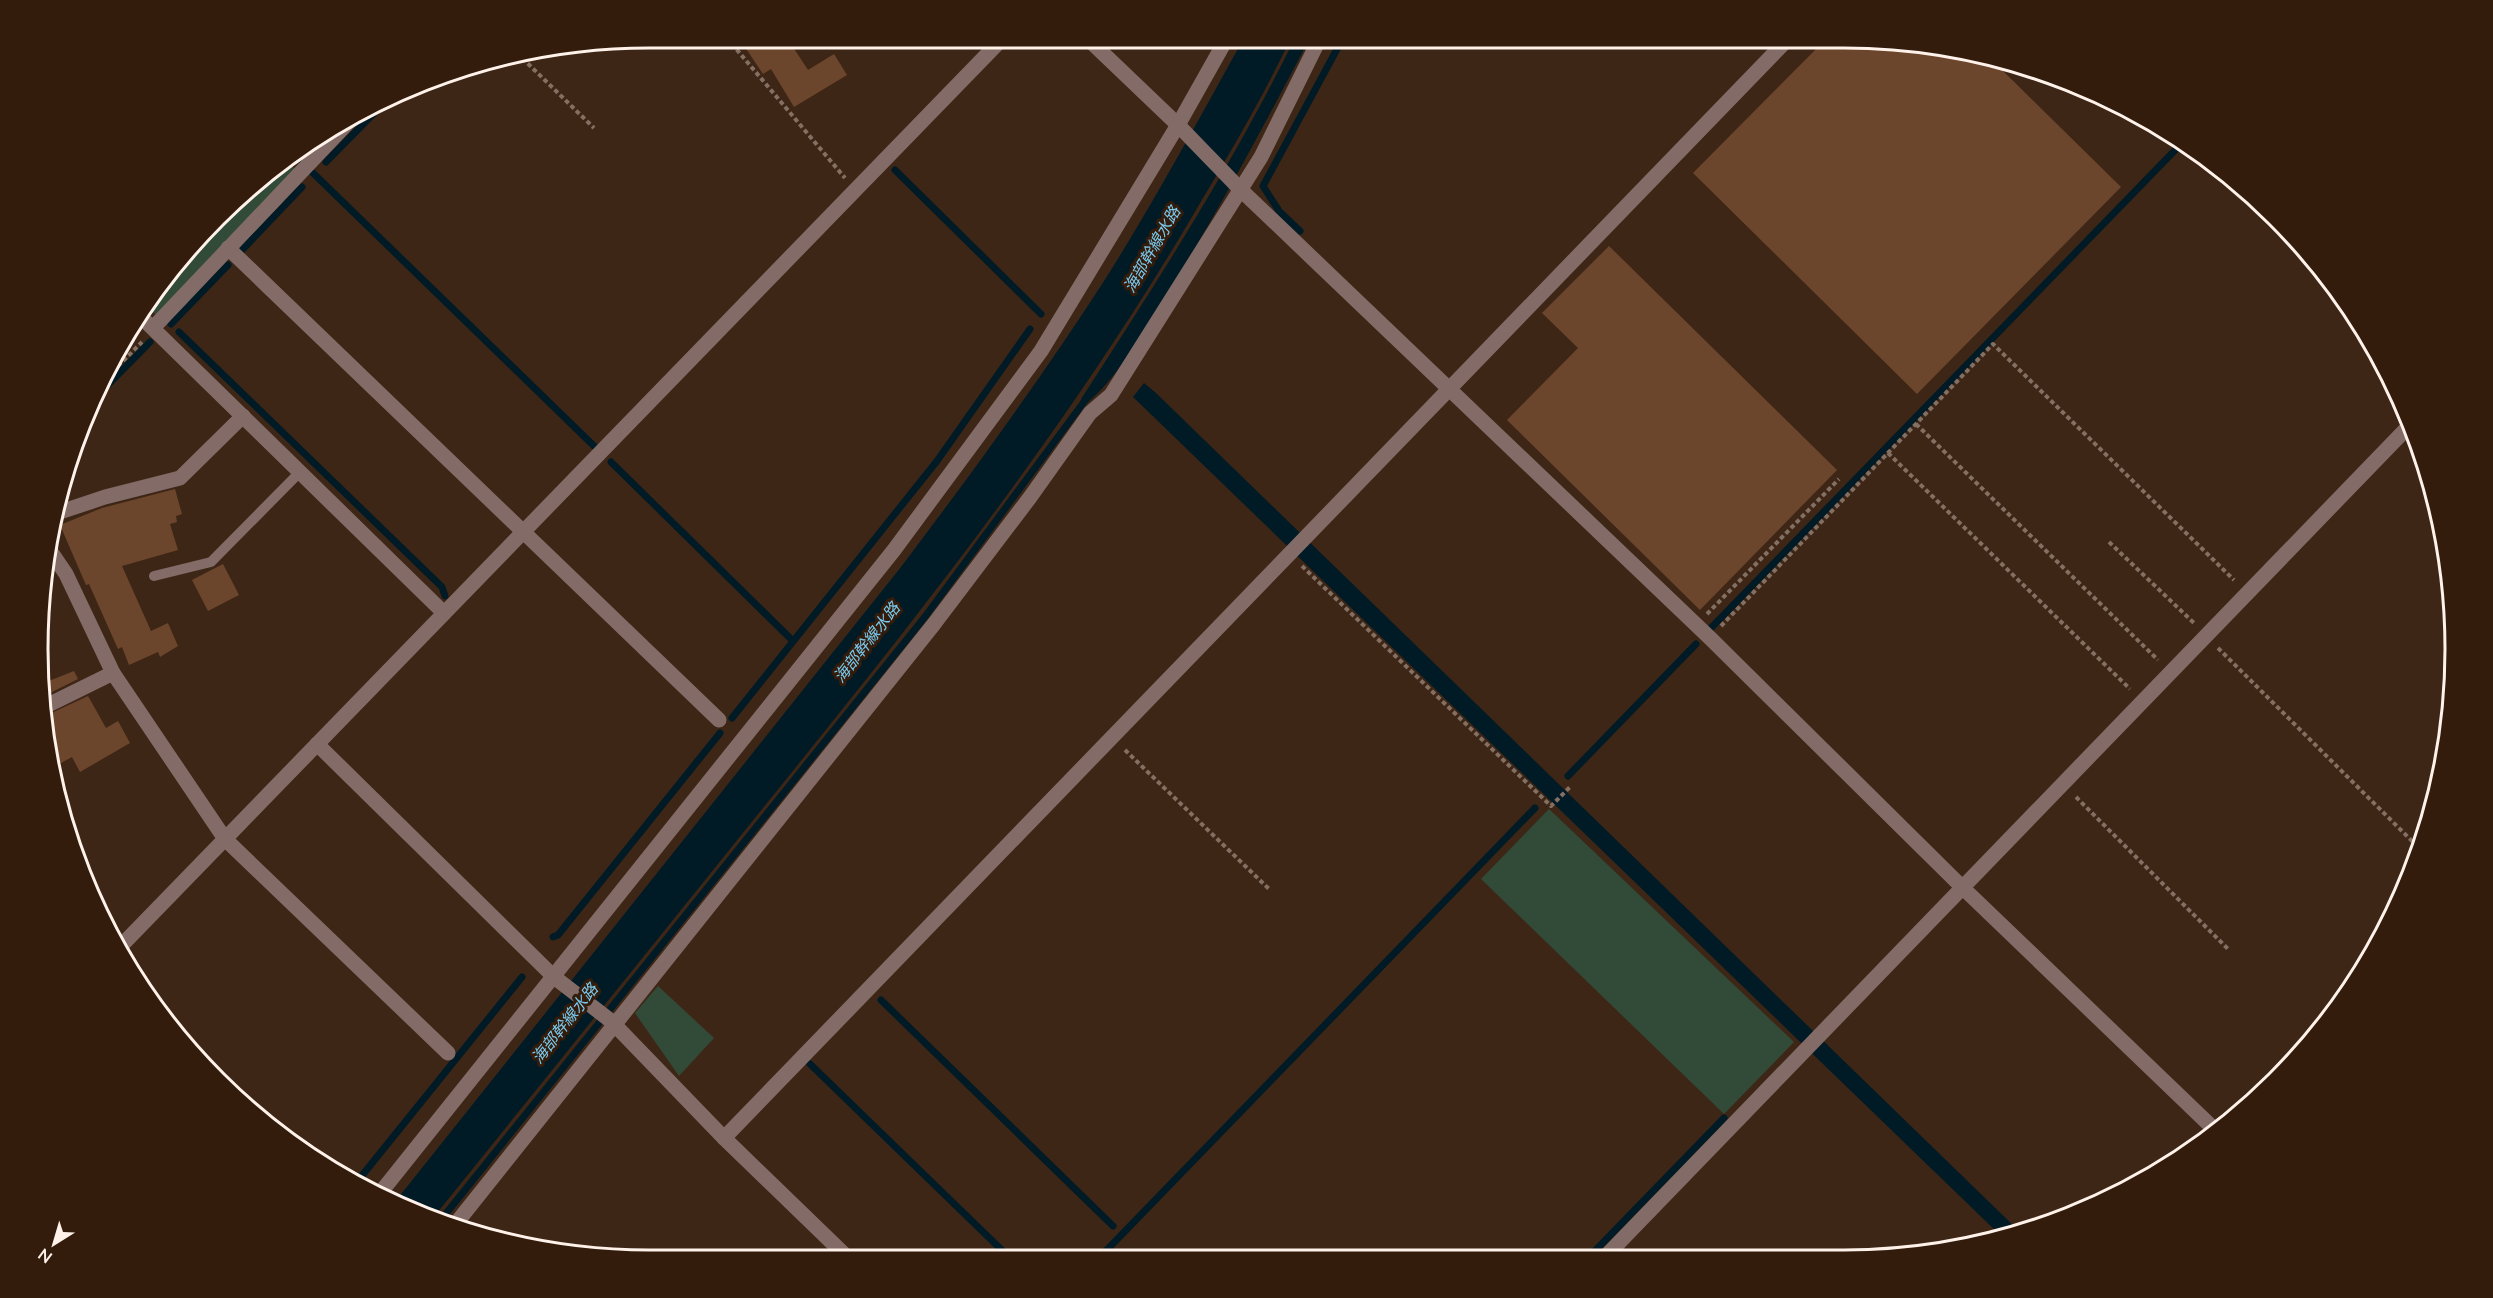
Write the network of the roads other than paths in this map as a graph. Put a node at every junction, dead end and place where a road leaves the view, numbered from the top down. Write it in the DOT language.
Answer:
graph roads {
  1 [pos="993,48"];
  2 [pos="1097,48"];
  3 [pos="1221,48"];
  4 [pos="1315,48"];
  5 [pos="1779,48"];
  6 [pos="1178,125"];
  7 [pos="333,138"];
  8 [pos="309,153"];
  9 [pos="314,158"];
  10 [pos="1240,189"];
  11 [pos="228,249"];
  12 [pos="145,321"];
  13 [pos="153,329"];
  14 [pos="1450,390"];
  15 [pos="243,416"];
  16 [pos="2403,431"];
  17 [pos="300,472"];
  18 [pos="64,511"];
  19 [pos="523,532"];
  20 [pos="55,558"];
  21 [pos="154,576"];
  22 [pos="444,613"];
  23 [pos="113,673"];
  24 [pos="51,704"];
  25 [pos="719,720"];
  26 [pos="317,744"];
  27 [pos="225,839"];
  28 [pos="1964,888"];
  29 [pos="125,942"];
  30 [pos="554,976"];
  31 [pos="612,1024"];
  32 [pos="448,1053"];
  33 [pos="2210,1126"];
  34 [pos="724,1138"];
  35 [pos="384,1188"];
  36 [pos="459,1219"];
  37 [pos="840,1250"];
  38 [pos="1612,1250"];
  1 -- 19 [label="street"];
  2 -- 6 [label="street"];
  3 -- 6 [label="street"];
  4 -- 10 [label="street"];
  5 -- 14 [label="street"];
  6 -- 10 [label="street"];
  6 -- 30 [label="street"];
  7 -- 9 [label="street"];
  8 -- 9 [label="street"];
  9 -- 11 [label="street"];
  10 -- 14 [label="street"];
  10 -- 31 [label="street"];
  11 -- 13 [label="street"];
  11 -- 19 [label="street"];
  12 -- 13 [label="street"];
  13 -- 15 [label="street"];
  14 -- 28 [label="street"];
  14 -- 34 [label="street"];
  15 -- 17 [label="street"];
  15 -- 18 [label="street"];
  16 -- 28 [label="street"];
  17 -- 21 [label="lane"];
  17 -- 22 [label="street"];
  19 -- 22 [label="street"];
  19 -- 25 [label="street"];
  20 -- 23 [label="street"];
  22 -- 26 [label="street"];
  23 -- 24 [label="street"];
  23 -- 27 [label="street"];
  26 -- 27 [label="street"];
  26 -- 30 [label="street"];
  27 -- 29 [label="street"];
  27 -- 32 [label="street"];
  28 -- 33 [label="street"];
  28 -- 38 [label="street"];
  30 -- 31 [label="street"];
  30 -- 35 [label="street"];
  31 -- 34 [label="street"];
  31 -- 36 [label="street"];
  34 -- 37 [label="street"];
}
